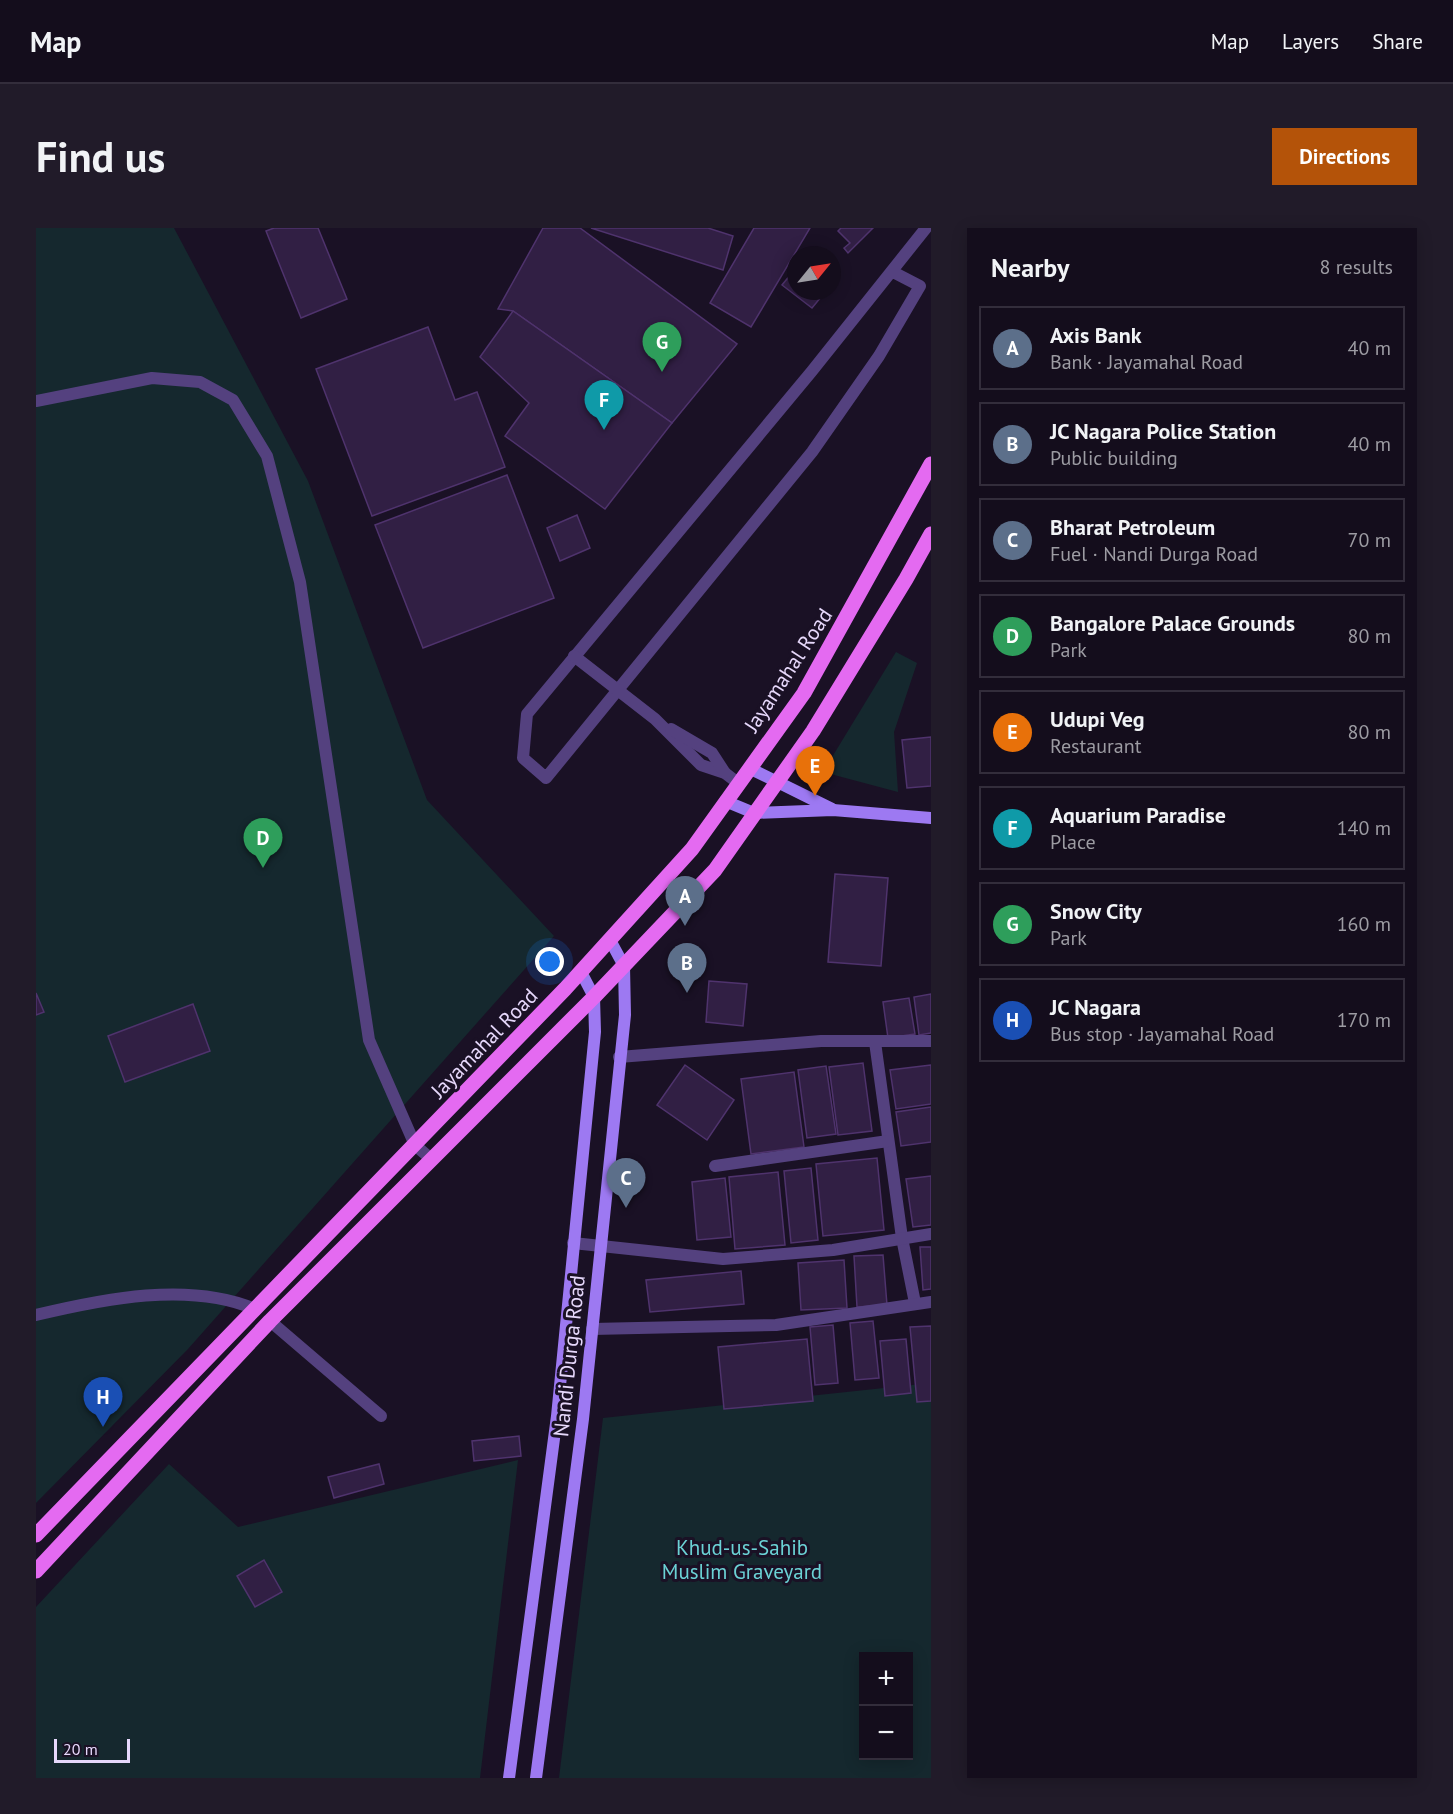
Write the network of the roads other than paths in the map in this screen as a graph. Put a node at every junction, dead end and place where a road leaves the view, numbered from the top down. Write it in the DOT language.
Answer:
graph roads {
  1 [pos="926,228"];
  2 [pos="893,272"];
  3 [pos="36,401"];
  4 [pos="931,464"];
  5 [pos="931,534"];
  6 [pos="574,656"];
  7 [pos="617,690"];
  8 [pos="749,768"];
  9 [pos="776,781"];
  10 [pos="738,783"];
  11 [pos="725,801"];
  12 [pos="833,810"];
  13 [pos="754,813"];
  14 [pos="931,818"];
  15 [pos="610,940"];
  16 [pos="624,966"];
  17 [pos="581,972"];
  18 [pos="594,997"];
  19 [pos="931,1041"];
  20 [pos="875,1042"];
  21 [pos="619,1057"];
  22 [pos="888,1141"];
  23 [pos="415,1145"];
  24 [pos="431,1159"];
  25 [pos="715,1166"];
  26 [pos="931,1234"];
  27 [pos="902,1238"];
  28 [pos="573,1243"];
  29 [pos="600,1246"];
  30 [pos="931,1302"];
  31 [pos="915,1303"];
  32 [pos="255,1309"];
  33 [pos="36,1315"];
  34 [pos="270,1321"];
  35 [pos="592,1329"];
  36 [pos="381,1416"];
  37 [pos="36,1535"];
  38 [pos="36,1571"];
  39 [pos="509,1778"];
  40 [pos="536,1778"];
  1 -- 2 [label="street"];
  2 -- 6 [label="street"];
  2 -- 7 [label="street"];
  3 -- 23 [label="street"];
  4 -- 8 [label="main road, Jayamahal Road"];
  5 -- 9 [label="main road, Jayamahal Road"];
  6 -- 7 [label="street"];
  6 -- 7 [label="street"];
  7 -- 10 [label="street"];
  8 -- 9 [label="main road"];
  8 -- 10 [label="main road, Jayamahal Road"];
  9 -- 12 [label="main road"];
  9 -- 13 [label="main road, Jayamahal Road"];
  10 -- 11 [label="main road, Jayamahal Road"];
  11 -- 13 [label="main road"];
  11 -- 15 [label="main road, Jayamahal Road"];
  12 -- 13 [label="main road"];
  12 -- 14 [label="main road"];
  13 -- 16 [label="main road, Jayamahal Road"];
  15 -- 16 [label="main road, Nandi Durga Road"];
  15 -- 17 [label="main road, Jayamahal Road"];
  16 -- 18 [label="main road, Jayamahal Road"];
  16 -- 21 [label="main road, Nandi Durga Road"];
  17 -- 18 [label="main road, Nandi Durga Road"];
  17 -- 23 [label="main road, Jayamahal Road"];
  18 -- 24 [label="main road, Jayamahal Road"];
  18 -- 28 [label="main road, Nandi Durga Road"];
  19 -- 20 [label="street"];
  20 -- 21 [label="street"];
  20 -- 22 [label="street"];
  21 -- 29 [label="main road, Nandi Durga Road"];
  22 -- 25 [label="street"];
  22 -- 27 [label="street"];
  23 -- 24 [label="street"];
  23 -- 32 [label="main road, Jayamahal Road"];
  24 -- 34 [label="main road, Jayamahal Road"];
  26 -- 27 [label="street"];
  27 -- 29 [label="street"];
  27 -- 31 [label="street"];
  28 -- 29 [label="street"];
  28 -- 39 [label="main road, Nandi Durga Road"];
  29 -- 35 [label="main road, Nandi Durga Road"];
  30 -- 31 [label="street"];
  31 -- 35 [label="street"];
  32 -- 33 [label="street"];
  32 -- 37 [label="main road, Jayamahal Road"];
  34 -- 36 [label="street"];
  34 -- 38 [label="main road, Jayamahal Road"];
  35 -- 40 [label="main road, Nandi Durga Road"];
}
